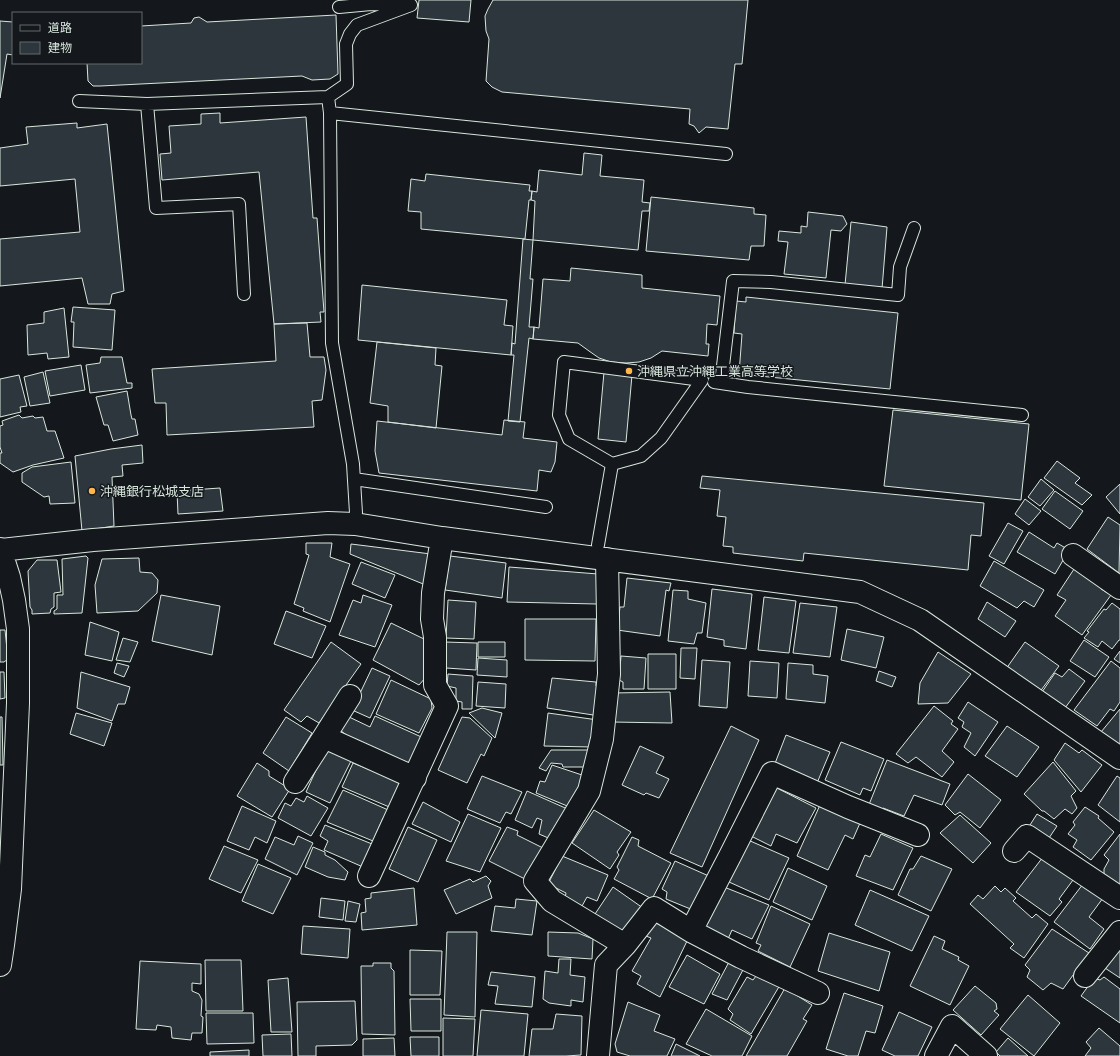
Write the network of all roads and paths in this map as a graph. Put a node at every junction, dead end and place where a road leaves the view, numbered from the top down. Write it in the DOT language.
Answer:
graph roads {
  1 [pos="339,7"];
  2 [pos="328,97"];
  3 [pos="78,101"];
  4 [pos="147,104"];
  5 [pos="330,113"];
  6 [pos="726,154"];
  7 [pos="914,228"];
  8 [pos="244,294"];
  9 [pos="702,380"];
  10 [pos="721,383"];
  11 [pos="1022,415"];
  12 [pos="612,464"];
  13 [pos="354,480"];
  14 [pos="546,507"];
  15 [pos="355,519"];
  16 [pos="442,538"];
  17 [pos="0,549"];
  18 [pos="600,554"];
  19 [pos="1073,555"];
  20 [pos="1120,588"];
  21 [pos="350,696"];
  22 [pos="9,704"];
  23 [pos="324,737"];
  24 [pos="1120,758"];
  25 [pos="415,778"];
  26 [pos="295,782"];
  27 [pos="918,835"];
  28 [pos="1014,851"];
  29 [pos="369,876"];
  30 [pos="1120,898"];
  31 [pos="691,930"];
  32 [pos="1120,932"];
  33 [pos="625,945"];
  34 [pos="0,965"];
  35 [pos="1085,976"];
  36 [pos="818,993"];
  37 [pos="598,1056"];
  38 [pos="936,1056"];
  39 [pos="986,1056"];
  1 -- 2 [label="lane"];
  2 -- 4 [label="lane"];
  2 -- 5 [label="lane"];
  3 -- 4 [label="lane"];
  4 -- 8 [label="lane"];
  5 -- 6 [label="lane"];
  5 -- 13 [label="lane"];
  7 -- 10 [label="lane"];
  9 -- 10 [label="lane"];
  9 -- 12 [label="lane"];
  9 -- 12 [label="lane"];
  10 -- 11 [label="lane"];
  12 -- 18 [label="lane"];
  13 -- 14 [label="lane"];
  13 -- 15 [label="lane"];
  15 -- 16 [label="street"];
  15 -- 17 [label="street"];
  16 -- 18 [label="street"];
  16 -- 25 [label="street"];
  17 -- 22 [label="street"];
  18 -- 24 [label="street"];
  18 -- 33 [label="street"];
  19 -- 20 [label="street"];
  21 -- 23 [label="street"];
  22 -- 34 [label="street"];
  23 -- 25 [label="street"];
  23 -- 26 [label="street"];
  25 -- 29 [label="street"];
  27 -- 31 [label="street"];
  28 -- 30 [label="street"];
  31 -- 33 [label="street"];
  31 -- 36 [label="street"];
  32 -- 35 [label="street"];
  33 -- 37 [label="street"];
  38 -- 39 [label="street"];
}
